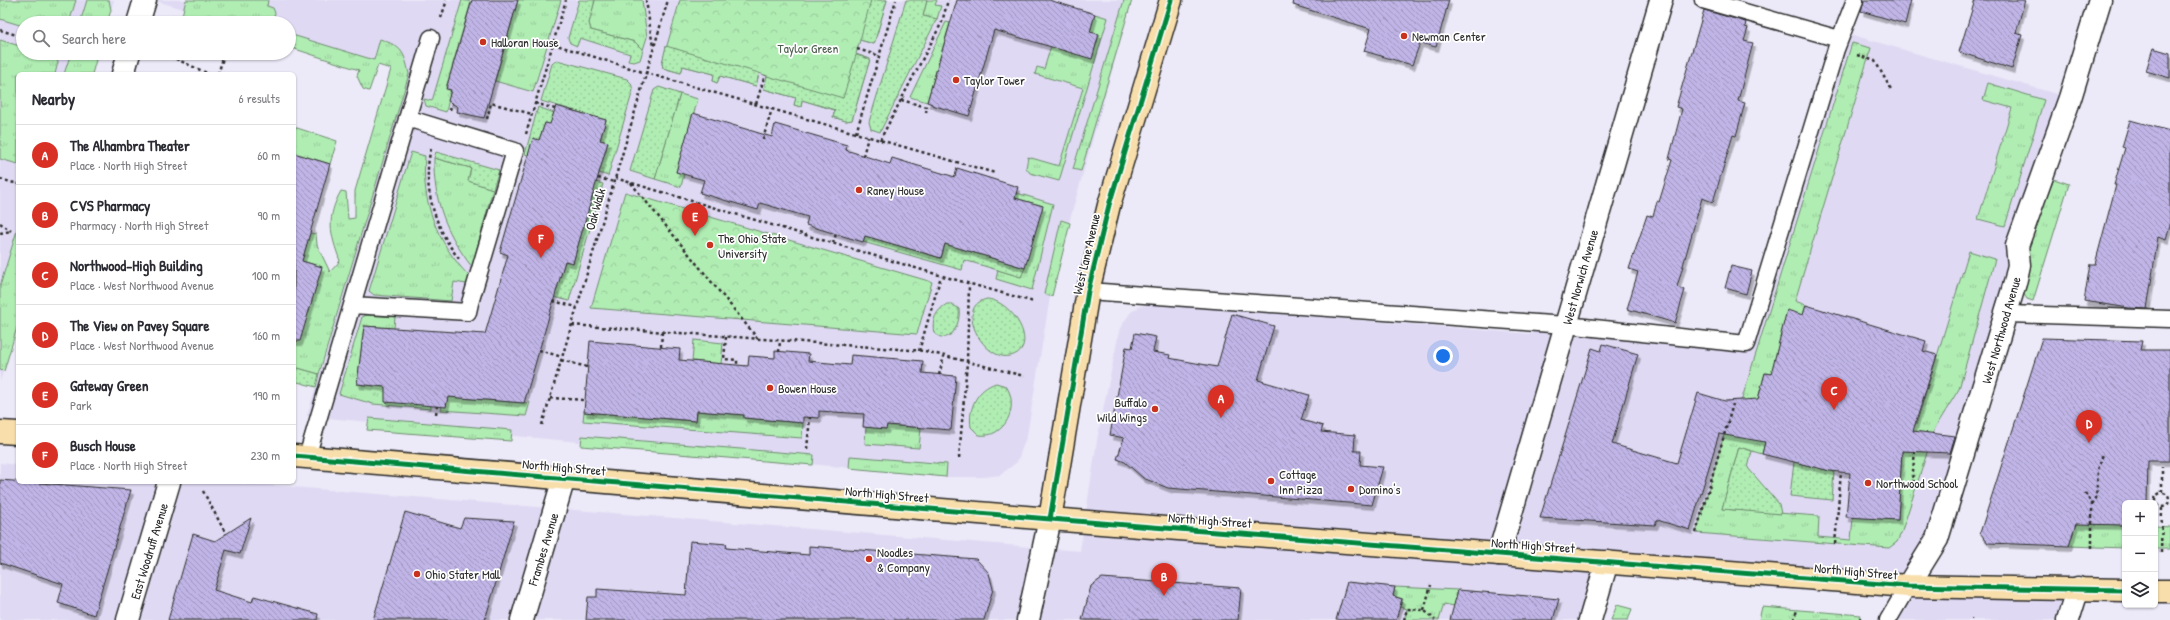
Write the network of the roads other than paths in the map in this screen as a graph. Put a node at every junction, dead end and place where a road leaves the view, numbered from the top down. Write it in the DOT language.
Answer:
graph roads {
  1 [pos="145,0"];
  2 [pos="1171,0"];
  3 [pos="1662,0"];
  4 [pos="1703,0"];
  5 [pos="1855,0"];
  6 [pos="2100,0"];
  7 [pos="140,16"];
  8 [pos="431,38"];
  9 [pos="1838,44"];
  10 [pos="127,60"];
  11 [pos="124,72"];
  12 [pos="407,118"];
  13 [pos="1088,291"];
  14 [pos="352,305"];
  15 [pos="2007,314"];
  16 [pos="2170,319"];
  17 [pos="1566,326"];
  18 [pos="301,456"];
  19 [pos="564,478"];
  20 [pos="168,484"];
  21 [pos="1050,519"];
  22 [pos="1498,554"];
  23 [pos="1607,562"];
  24 [pos="1908,586"];
  25 [pos="2078,588"];
  26 [pos="2122,590"];
  27 [pos="2158,590"];
  28 [pos="2170,591"];
  29 [pos="128,620"];
  30 [pos="522,620"];
  31 [pos="1028,620"];
  32 [pos="1590,620"];
  33 [pos="1888,620"];
  34 [pos="2068,620"];
  1 -- 7 [label="street"];
  2 -- 13 [label="main road, West Lane Avenue"];
  3 -- 17 [label="street, West Norwich Avenue"];
  4 -- 9 [label="lane"];
  5 -- 9 [label="lane"];
  6 -- 15 [label="street, West Northwood Avenue"];
  8 -- 12 [label="lane"];
  9 -- 17 [label="lane"];
  10 -- 11 [label="street"];
  12 -- 14 [label="lane"];
  12 -- 14 [label="lane"];
  13 -- 17 [label="lane"];
  13 -- 21 [label="main road, West Lane Avenue"];
  14 -- 18 [label="lane"];
  15 -- 16 [label="lane"];
  15 -- 24 [label="street, West Northwood Avenue"];
  17 -- 22 [label="street, West Norwich Avenue"];
  18 -- 19 [label="main road, North High Street"];
  19 -- 21 [label="main road, North High Street"];
  19 -- 30 [label="street, Frambes Avenue"];
  20 -- 29 [label="street, East Woodruff Avenue"];
  21 -- 22 [label="main road, North High Street"];
  21 -- 31 [label="street"];
  22 -- 23 [label="main road, North High Street"];
  23 -- 24 [label="main road, North High Street"];
  23 -- 32 [label="street"];
  24 -- 25 [label="main road, North High Street"];
  24 -- 33 [label="lane"];
  25 -- 26 [label="main road, North High Street"];
  25 -- 34 [label="street"];
  27 -- 28 [label="main road"];
}
